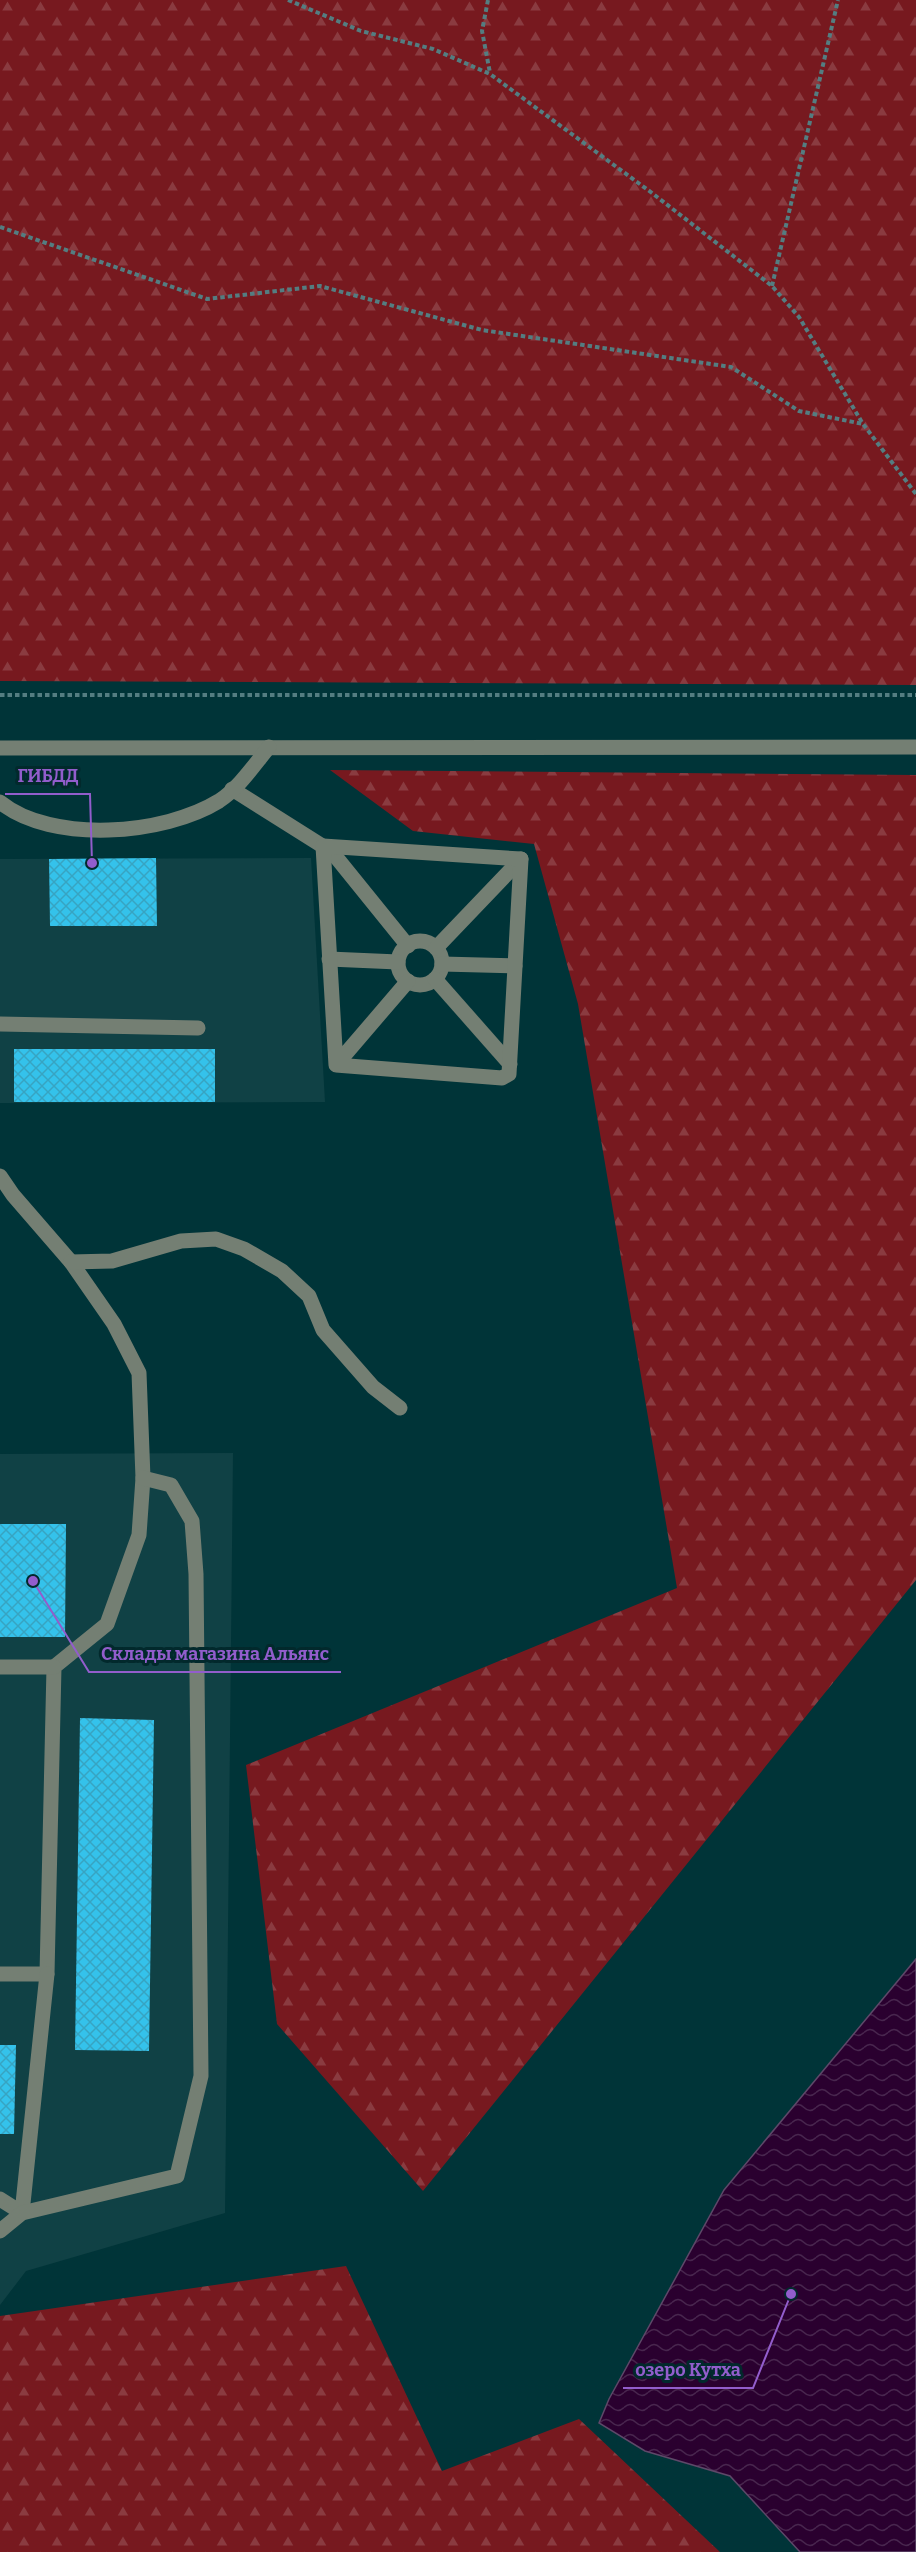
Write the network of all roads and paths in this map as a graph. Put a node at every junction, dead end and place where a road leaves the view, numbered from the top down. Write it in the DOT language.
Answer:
graph roads {
  1 [pos="288,0"];
  2 [pos="488,0"];
  3 [pos="838,0"];
  4 [pos="490,74"];
  5 [pos="0,227"];
  6 [pos="772,286"];
  7 [pos="863,424"];
  8 [pos="916,494"];
  9 [pos="0,696"];
  10 [pos="916,696"];
  11 [pos="269,747"];
  12 [pos="916,747"];
  13 [pos="0,748"];
  14 [pos="232,789"];
  15 [pos="0,802"];
  16 [pos="323,846"];
  17 [pos="521,859"];
  18 [pos="408,946"];
  19 [pos="436,948"];
  20 [pos="329,959"];
  21 [pos="398,962"];
  22 [pos="442,964"];
  23 [pos="515,966"];
  24 [pos="435,979"];
  25 [pos="408,981"];
  26 [pos="0,1024"];
  27 [pos="198,1028"];
  28 [pos="510,1064"];
  29 [pos="336,1065"];
  30 [pos="0,1176"];
  31 [pos="71,1262"];
  32 [pos="400,1408"];
  33 [pos="143,1478"];
  34 [pos="0,1667"];
  35 [pos="54,1667"];
  36 [pos="0,1974"];
  37 [pos="47,1974"];
  38 [pos="0,2199"];
  39 [pos="22,2213"];
  40 [pos="0,2231"];
  1 -- 4 [label="path"];
  2 -- 4 [label="path"];
  3 -- 6 [label="path"];
  4 -- 6 [label="path"];
  5 -- 7 [label="path"];
  6 -- 7 [label="path"];
  7 -- 8 [label="path"];
  9 -- 10 [label="path"];
  11 -- 12 [label="street"];
  11 -- 13 [label="street"];
  11 -- 14 [label="street"];
  14 -- 15 [label="street"];
  14 -- 16 [label="street"];
  16 -- 17 [label="street"];
  16 -- 18 [label="street"];
  16 -- 20 [label="street"];
  17 -- 19 [label="street"];
  17 -- 23 [label="street"];
  18 -- 19 [label="street"];
  18 -- 21 [label="street"];
  19 -- 22 [label="street"];
  20 -- 21 [label="street"];
  20 -- 29 [label="street"];
  21 -- 25 [label="street"];
  22 -- 23 [label="street"];
  22 -- 24 [label="street"];
  23 -- 28 [label="street"];
  24 -- 25 [label="street"];
  24 -- 28 [label="street"];
  25 -- 29 [label="street"];
  26 -- 27 [label="street"];
  28 -- 29 [label="street"];
  30 -- 31 [label="street"];
  31 -- 32 [label="street"];
  31 -- 33 [label="street"];
  33 -- 35 [label="street"];
  33 -- 39 [label="street"];
  34 -- 35 [label="street"];
  35 -- 37 [label="street"];
  36 -- 37 [label="street"];
  37 -- 39 [label="street"];
  38 -- 39 [label="street"];
  39 -- 40 [label="street"];
}
